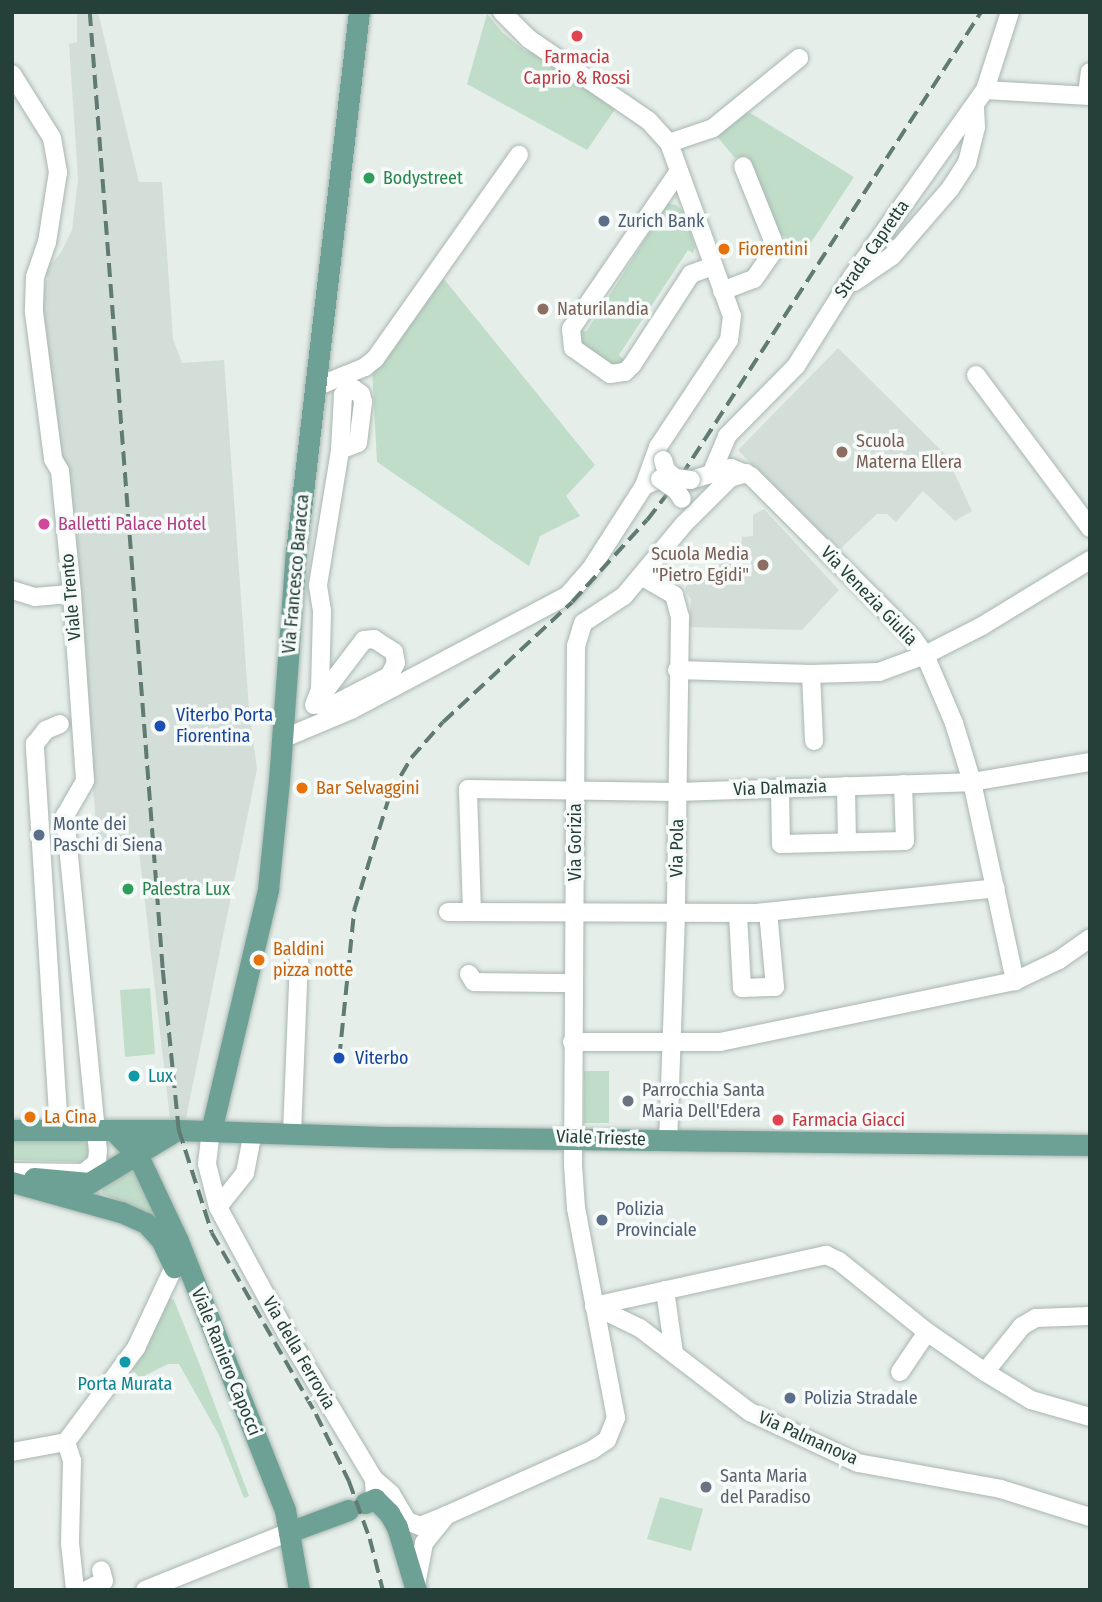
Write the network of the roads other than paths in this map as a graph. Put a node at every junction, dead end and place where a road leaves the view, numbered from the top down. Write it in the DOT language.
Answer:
graph roads {
  1 [pos="359,12"];
  2 [pos="502,12"];
  3 [pos="1010,12"];
  4 [pos="799,58"];
  5 [pos="1090,72"];
  6 [pos="12,74"];
  7 [pos="985,90"];
  8 [pos="1088,95"];
  9 [pos="975,106"];
  10 [pos="669,143"];
  11 [pos="519,155"];
  12 [pos="743,166"];
  13 [pos="679,171"];
  14 [pos="713,266"];
  15 [pos="845,288"];
  16 [pos="722,290"];
  17 [pos="976,375"];
  18 [pos="316,387"];
  19 [pos="340,450"];
  20 [pos="712,472"];
  21 [pos="746,473"];
  22 [pos="665,474"];
  23 [pos="684,524"];
  24 [pos="1090,528"];
  25 [pos="1090,560"];
  26 [pos="641,576"];
  27 [pos="12,590"];
  28 [pos="72,594"];
  29 [pos="925,655"];
  30 [pos="677,670"];
  31 [pos="811,674"];
  32 [pos="309,712"];
  33 [pos="60,724"];
  34 [pos="287,737"];
  35 [pos="814,741"];
  36 [pos="1090,762"];
  37 [pos="972,782"];
  38 [pos="903,784"];
  39 [pos="846,786"];
  40 [pos="780,788"];
  41 [pos="575,789"];
  42 [pos="677,792"];
  43 [pos="847,842"];
  44 [pos="996,888"];
  45 [pos="575,911"];
  46 [pos="448,912"];
  47 [pos="472,912"];
  48 [pos="768,912"];
  49 [pos="737,914"];
  50 [pos="676,915"];
  51 [pos="1090,938"];
  52 [pos="299,956"];
  53 [pos="469,974"];
  54 [pos="1015,981"];
  55 [pos="572,984"];
  56 [pos="572,1042"];
  57 [pos="670,1043"];
  58 [pos="12,1130"];
  59 [pos="67,1130"];
  60 [pos="211,1130"];
  61 [pos="253,1132"];
  62 [pos="171,1135"];
  63 [pos="292,1135"];
  64 [pos="103,1137"];
  65 [pos="573,1137"];
  66 [pos="667,1140"];
  67 [pos="1090,1145"];
  68 [pos="138,1156"];
  69 [pos="12,1174"];
  70 [pos="12,1182"];
  71 [pos="157,1195"];
  72 [pos="218,1207"];
  73 [pos="174,1267"];
  74 [pos="665,1290"];
  75 [pos="594,1306"];
  76 [pos="1090,1316"];
  77 [pos="640,1328"];
  78 [pos="669,1328"];
  79 [pos="927,1332"];
  80 [pos="674,1353"];
  81 [pos="900,1372"];
  82 [pos="985,1372"];
  83 [pos="1090,1417"];
  84 [pos="66,1442"];
  85 [pos="12,1452"];
  86 [pos="366,1498"];
  87 [pos="447,1515"];
  88 [pos="1090,1517"];
  89 [pos="289,1532"];
  90 [pos="101,1570"];
  91 [pos="416,1587"];
  92 [pos="75,1590"];
  93 [pos="87,1590"];
  94 [pos="145,1590"];
  95 [pos="299,1590"];
  1 -- 18 [label="main road, Via Francesco Baracca"];
  2 -- 10 [label="street"];
  3 -- 7 [label="street, Strada Capretta"];
  4 -- 10 [label="street"];
  5 -- 8 [label="street"];
  6 -- 28 [label="street, Viale Trento"];
  7 -- 8 [label="street"];
  7 -- 9 [label="street, Strada Capretta"];
  9 -- 15 [label="street, Strada Capretta"];
  9 -- 15 [label="street"];
  10 -- 13 [label="street"];
  11 -- 18 [label="street"];
  12 -- 16 [label="street"];
  13 -- 14 [label="street"];
  13 -- 14 [label="street"];
  14 -- 16 [label="street"];
  15 -- 20 [label="street, Strada Capretta"];
  16 -- 22 [label="street"];
  17 -- 24 [label="street"];
  18 -- 34 [label="main road, Via Francesco Baracca"];
  19 -- 32 [label="street"];
  20 -- 21 [label="street"];
  20 -- 22 [label="street"];
  21 -- 23 [label="street, Via Gorizia"];
  21 -- 29 [label="street, Via Venezia Giulia"];
  22 -- 23 [label="street, bridge"];
  22 -- 34 [label="street"];
  23 -- 26 [label="street, Via Gorizia"];
  25 -- 29 [label="street"];
  26 -- 30 [label="street, Via Pola"];
  26 -- 41 [label="street, Via Gorizia"];
  27 -- 28 [label="street"];
  28 -- 64 [label="street, Viale Trento"];
  29 -- 31 [label="street"];
  29 -- 37 [label="street, Via Venezia Giulia"];
  30 -- 31 [label="street"];
  30 -- 42 [label="street, Via Pola"];
  31 -- 35 [label="street"];
  32 -- 32 [label="street"];
  32 -- 34 [label="street"];
  33 -- 59 [label="street"];
  34 -- 60 [label="main road, Via Francesco Baracca"];
  36 -- 37 [label="street, Via Dalmazia"];
  37 -- 38 [label="street, Via Dalmazia"];
  37 -- 44 [label="street, Via Venezia Giulia"];
  38 -- 39 [label="street, Via Dalmazia"];
  38 -- 43 [label="street"];
  39 -- 40 [label="street, Via Dalmazia"];
  39 -- 43 [label="street"];
  40 -- 42 [label="street, Via Dalmazia"];
  40 -- 43 [label="street"];
  41 -- 42 [label="street, Via Dalmazia"];
  41 -- 45 [label="street, Via Gorizia"];
  41 -- 47 [label="street, Via Dalmazia"];
  42 -- 50 [label="street, Via Pola"];
  44 -- 48 [label="street"];
  44 -- 54 [label="street, Via Venezia Giulia"];
  45 -- 47 [label="street"];
  45 -- 50 [label="street"];
  45 -- 55 [label="street, Via Gorizia"];
  46 -- 47 [label="street"];
  48 -- 49 [label="street"];
  48 -- 49 [label="street"];
  49 -- 50 [label="street"];
  50 -- 57 [label="street, Via Pola"];
  51 -- 54 [label="street"];
  52 -- 63 [label="street"];
  53 -- 55 [label="street"];
  54 -- 57 [label="street"];
  55 -- 56 [label="street, Via Gorizia"];
  56 -- 57 [label="street"];
  56 -- 65 [label="street, Via Gorizia"];
  57 -- 66 [label="street, Via Pola"];
  58 -- 59 [label="main road, Viale Trieste"];
  59 -- 64 [label="main road, Viale Trieste"];
  60 -- 61 [label="main road, Viale Trieste"];
  60 -- 62 [label="main road, Viale Trieste"];
  60 -- 72 [label="street, Via della Ferrovia"];
  61 -- 63 [label="main road, Viale Trieste"];
  61 -- 72 [label="street"];
  62 -- 64 [label="main road, Viale Trieste"];
  62 -- 68 [label="main road"];
  62 -- 71 [label="main road"];
  63 -- 65 [label="main road, Viale Trieste"];
  64 -- 68 [label="main road, Viale Raniero Capocci"];
  64 -- 69 [label="street"];
  65 -- 66 [label="main road, Viale Trieste"];
  65 -- 75 [label="street, Via Gorizia"];
  66 -- 67 [label="main road, Viale Trieste"];
  68 -- 69 [label="main road"];
  68 -- 71 [label="main road, Viale Raniero Capocci"];
  70 -- 73 [label="main road, Viale Raniero Capocci"];
  71 -- 89 [label="main road, Viale Raniero Capocci"];
  72 -- 86 [label="street, Via della Ferrovia"];
  73 -- 84 [label="street"];
  73 -- 89 [label="main road, Viale Raniero Capocci"];
  74 -- 75 [label="street"];
  74 -- 78 [label="street"];
  74 -- 79 [label="street"];
  75 -- 77 [label="street, Via Palmanova"];
  75 -- 87 [label="street, Via Gorizia"];
  76 -- 82 [label="street"];
  77 -- 78 [label="street"];
  77 -- 80 [label="street, Via Palmanova"];
  78 -- 80 [label="street"];
  79 -- 81 [label="street"];
  79 -- 82 [label="street"];
  80 -- 88 [label="street, Via Palmanova"];
  82 -- 83 [label="street"];
  84 -- 85 [label="street"];
  84 -- 92 [label="street"];
  86 -- 87 [label="street"];
  86 -- 89 [label="main road"];
  86 -- 91 [label="main road, Via della Ferrovia"];
  87 -- 91 [label="street"];
  89 -- 94 [label="street"];
  89 -- 95 [label="main road, Viale Raniero Capocci"];
  90 -- 93 [label="street"];
}
